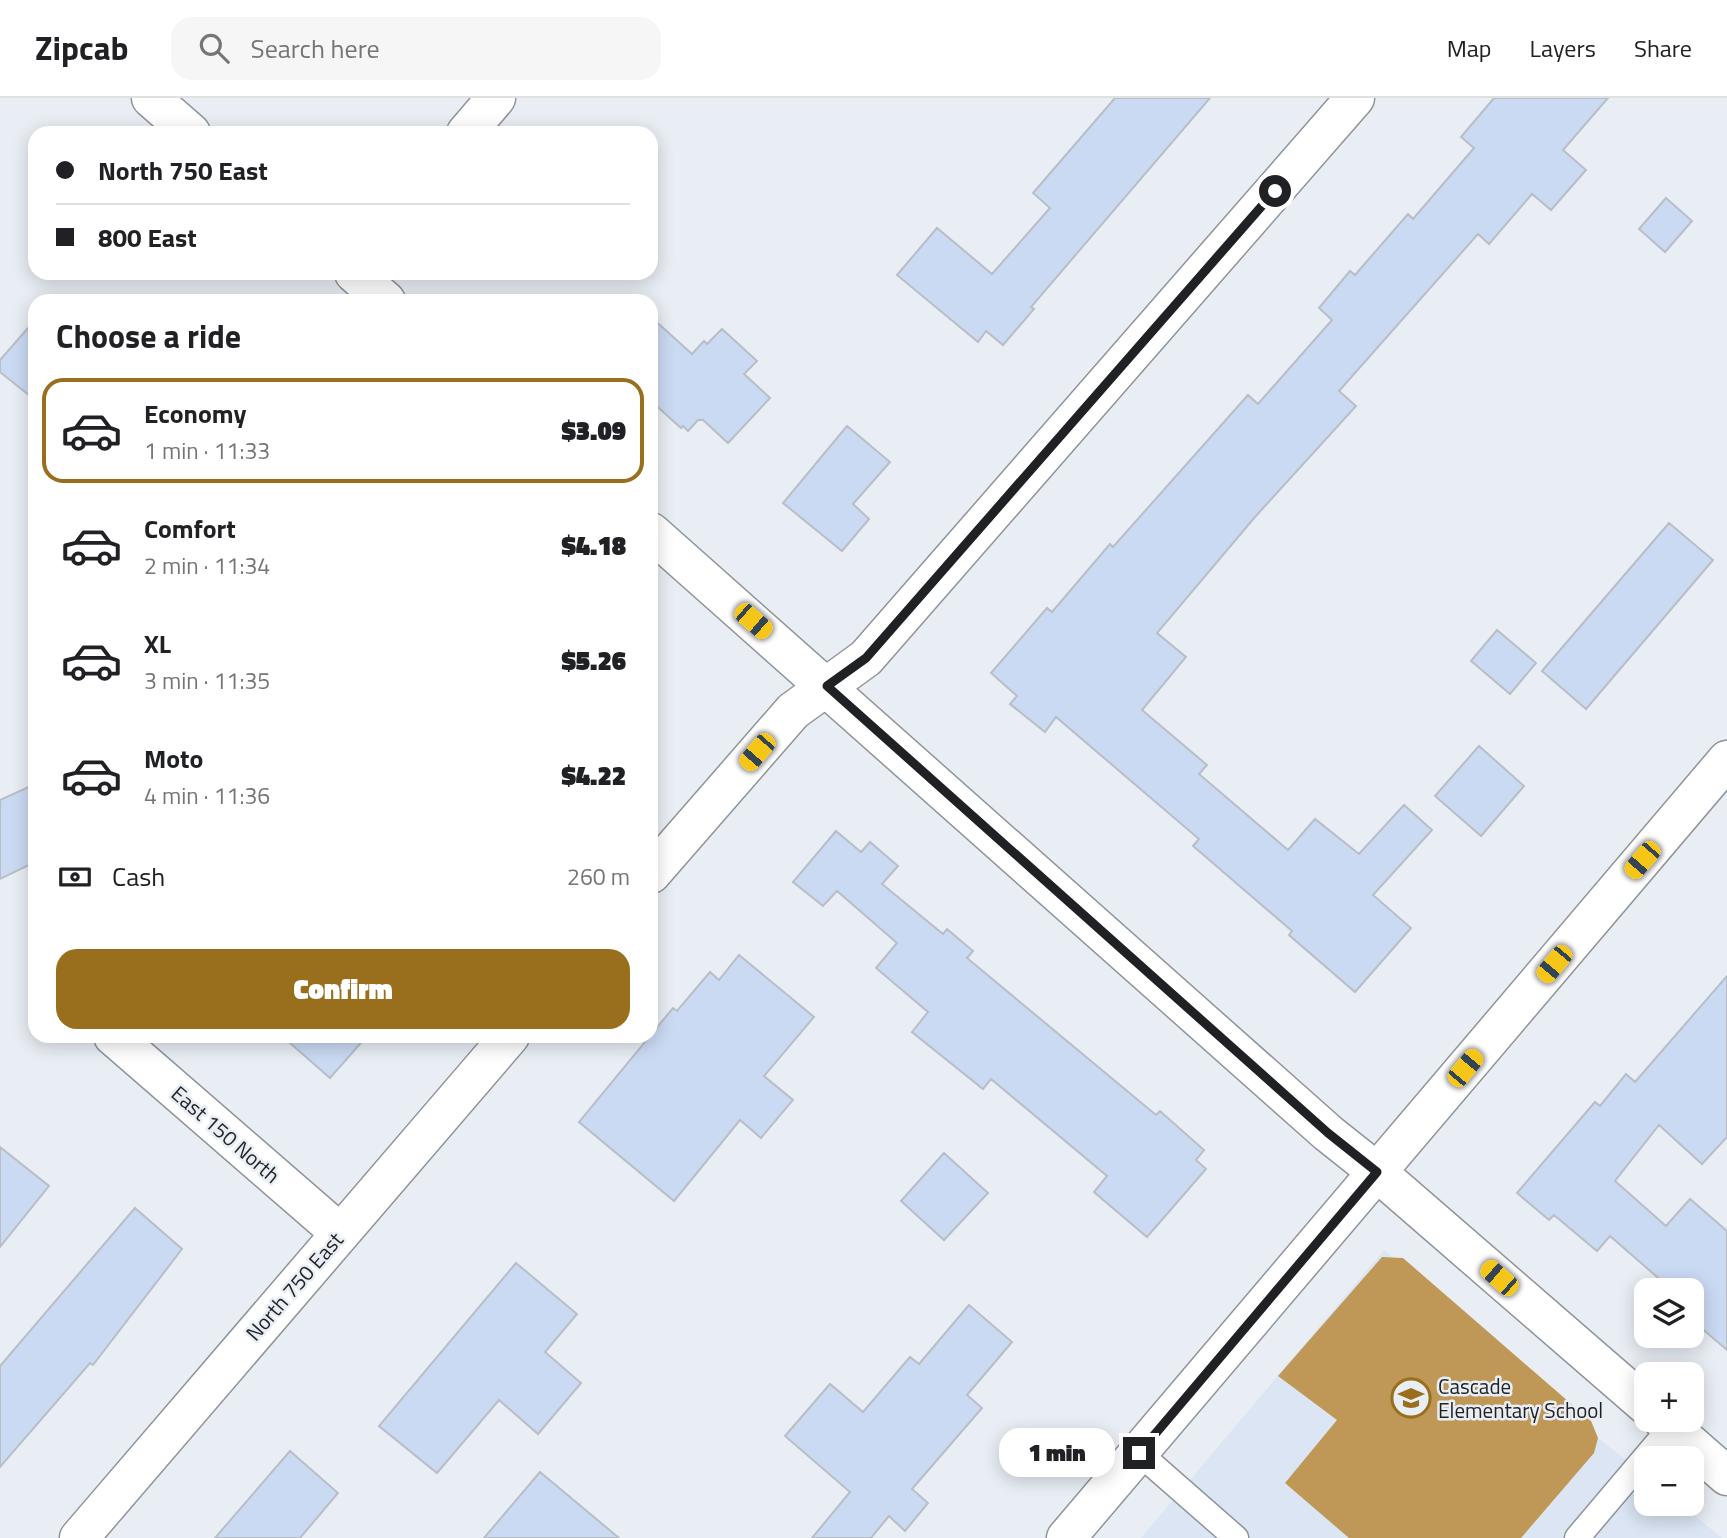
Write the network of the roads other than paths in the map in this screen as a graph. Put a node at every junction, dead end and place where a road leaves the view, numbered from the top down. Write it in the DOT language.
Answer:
graph roads {
  1 [pos="151,98"];
  2 [pos="496,98"];
  3 [pos="1355,98"];
  4 [pos="183,126"];
  5 [pos="472,126"];
  6 [pos="362,280"];
  7 [pos="378,294"];
  8 [pos="658,538"];
  9 [pos="827,686"];
  10 [pos="1727,760"];
  11 [pos="658,866"];
  12 [pos="121,1043"];
  13 [pos="504,1043"];
  14 [pos="1377,1172"];
  15 [pos="340,1233"];
  16 [pos="1634,1394"];
  17 [pos="1651,1432"];
  18 [pos="1677,1432"];
  19 [pos="1139,1453"];
  20 [pos="1727,1476"];
  21 [pos="1587,1534"];
  22 [pos="79,1538"];
  23 [pos="1066,1538"];
  24 [pos="1236,1538"];
  1 -- 4 [label="street"];
  2 -- 5 [label="street"];
  3 -- 9 [label="street"];
  6 -- 7 [label="street"];
  8 -- 9 [label="street"];
  9 -- 11 [label="street"];
  9 -- 14 [label="street"];
  10 -- 14 [label="street"];
  12 -- 15 [label="street, East 150 North"];
  13 -- 15 [label="street, North 750 East"];
  14 -- 16 [label="street"];
  14 -- 19 [label="street"];
  15 -- 22 [label="street, North 750 East"];
  17 -- 21 [label="lane"];
  18 -- 20 [label="street"];
  19 -- 23 [label="street"];
  19 -- 24 [label="lane"];
}
